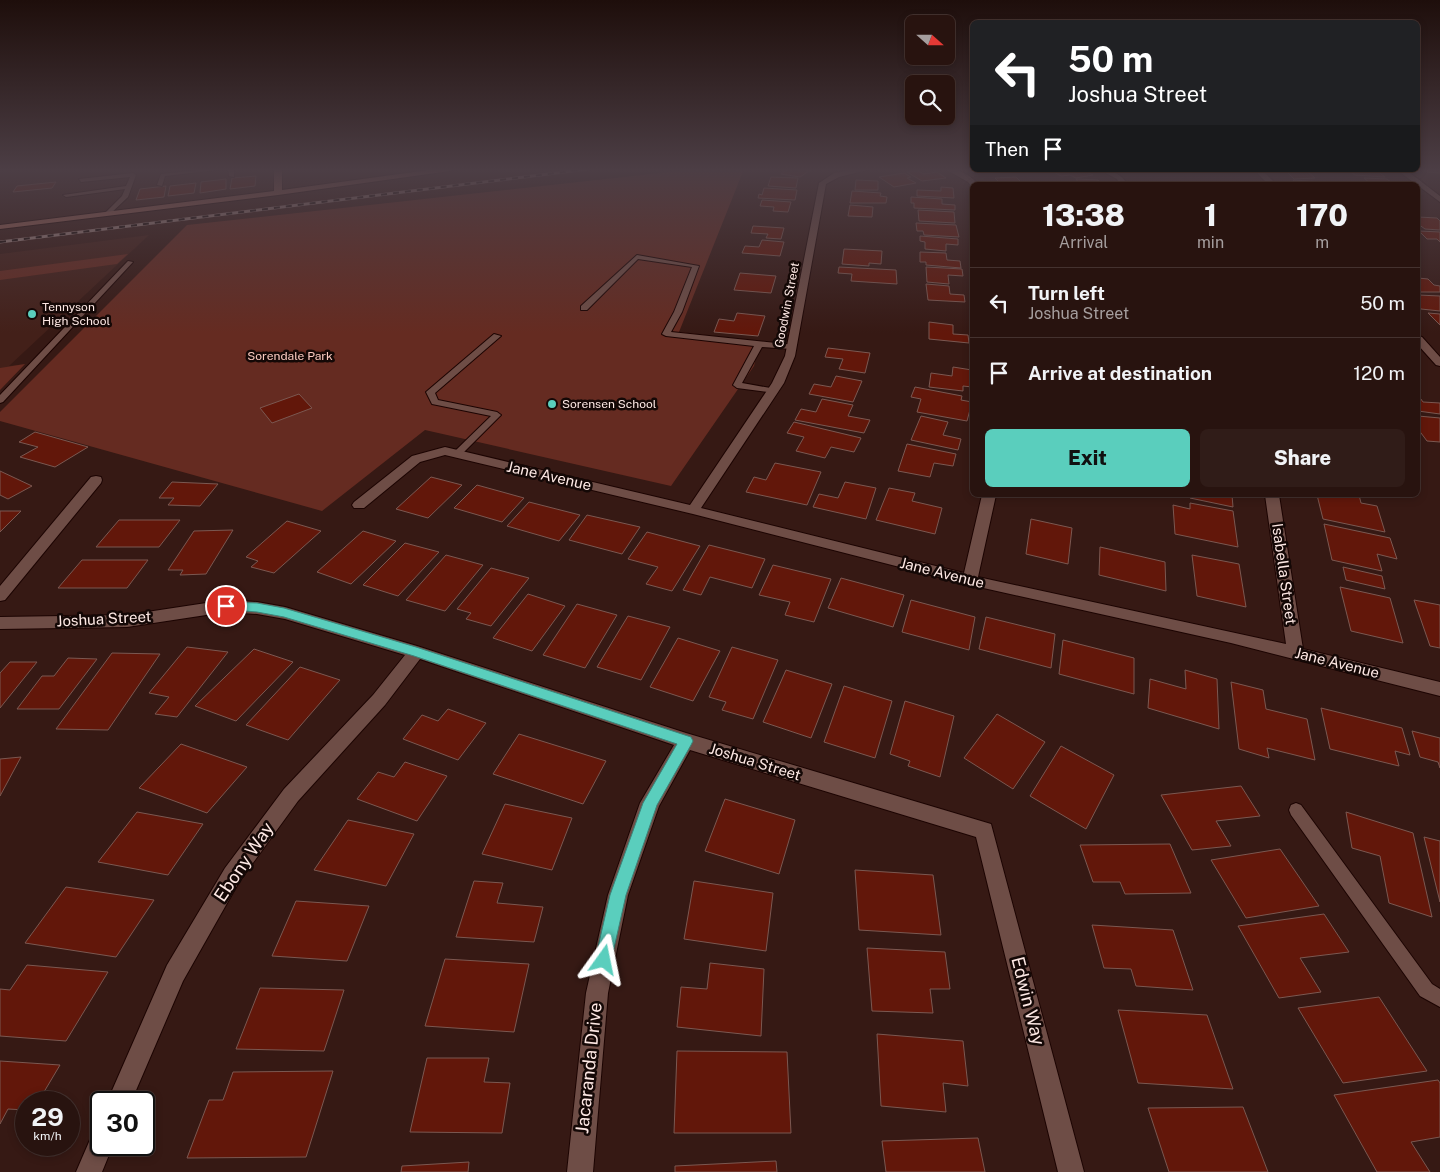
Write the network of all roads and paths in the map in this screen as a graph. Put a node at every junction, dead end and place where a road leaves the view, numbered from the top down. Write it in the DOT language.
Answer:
graph roads {
  1 [pos="21,224"];
  2 [pos="815,224"];
  3 [pos="0,226"];
  4 [pos="130,262"];
  5 [pos="584,308"];
  6 [pos="496,336"];
  7 [pos="1420,342"];
  8 [pos="759,344"];
  9 [pos="792,347"];
  10 [pos="1440,364"];
  11 [pos="773,391"];
  12 [pos="0,400"];
  13 [pos="451,453"];
  14 [pos="96,480"];
  15 [pos="989,497"];
  16 [pos="1272,497"];
  17 [pos="359,505"];
  18 [pos="693,510"];
  19 [pos="970,580"];
  20 [pos="0,596"];
  21 [pos="0,623"];
  22 [pos="416,652"];
  23 [pos="1295,652"];
  24 [pos="1440,689"];
  25 [pos="686,741"];
  26 [pos="1296,810"];
  27 [pos="984,830"];
  28 [pos="1440,998"];
  29 [pos="124,1091"];
  30 [pos="96,1156"];
  31 [pos="89,1172"];
  32 [pos="580,1172"];
  33 [pos="1071,1172"];
  1 -- 3 [label="street"];
  2 -- 9 [label="street, Goodwin Street"];
  4 -- 12 [label="lane"];
  5 -- 8 [label="lane"];
  6 -- 13 [label="lane"];
  7 -- 10 [label="street"];
  8 -- 9 [label="lane"];
  8 -- 11 [label="lane"];
  9 -- 11 [label="street, Goodwin Street"];
  11 -- 18 [label="street, Goodwin Street"];
  13 -- 17 [label="street"];
  13 -- 18 [label="street, Jane Avenue"];
  14 -- 20 [label="street"];
  15 -- 19 [label="street"];
  16 -- 23 [label="street, Isabella Street"];
  18 -- 19 [label="street, Jane Avenue"];
  19 -- 23 [label="street, Jane Avenue"];
  21 -- 22 [label="street, Joshua Street"];
  22 -- 25 [label="street, Joshua Street"];
  22 -- 29 [label="street, Ebony Way"];
  23 -- 24 [label="street, Jane Avenue"];
  25 -- 27 [label="street, Joshua Street"];
  25 -- 32 [label="street, Jacaranda Drive"];
  26 -- 28 [label="lane"];
  27 -- 33 [label="street, Edwin Way"];
  30 -- 31 [label="street"];
}
